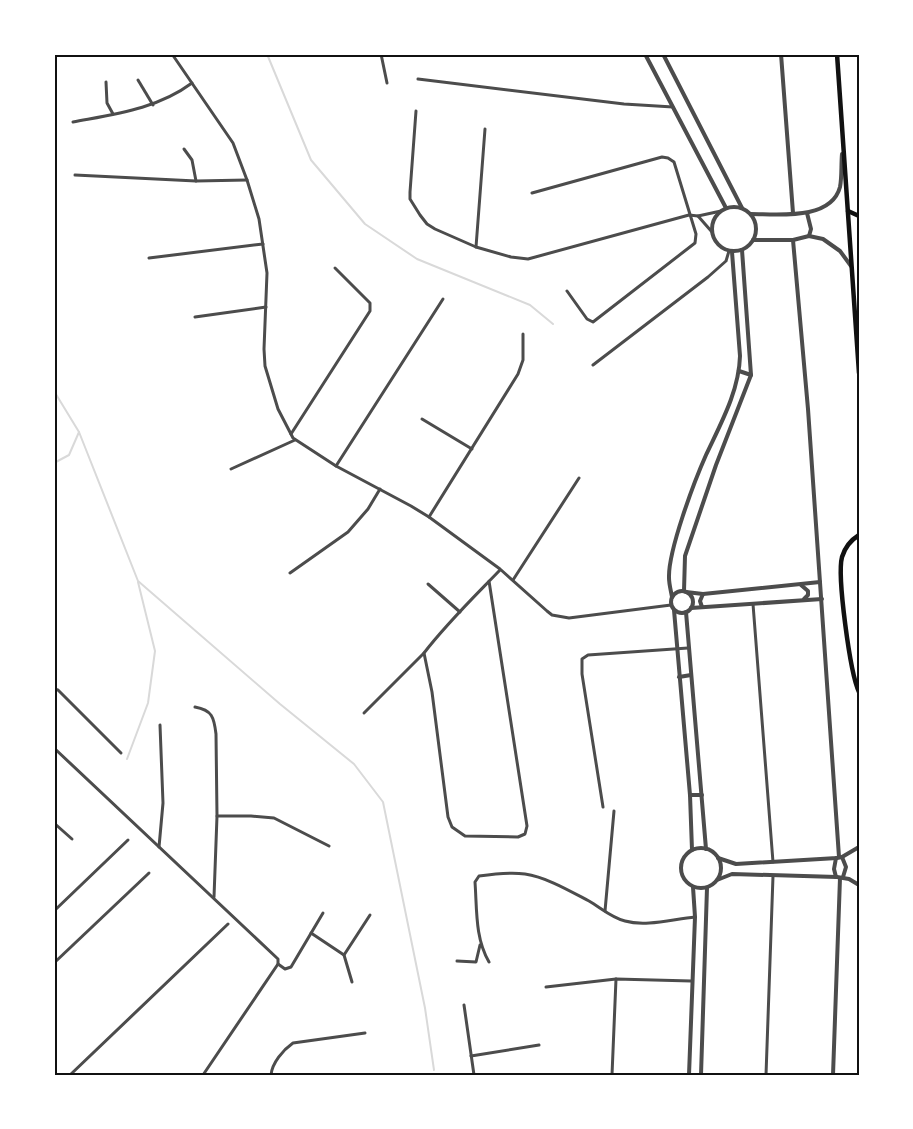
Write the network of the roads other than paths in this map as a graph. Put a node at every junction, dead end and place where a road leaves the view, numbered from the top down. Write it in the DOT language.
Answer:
graph roads {
  1 [pos="172,54"];
  2 [pos="381,54"];
  3 [pos="645,54"];
  4 [pos="663,54"];
  5 [pos="781,54"];
  6 [pos="837,54"];
  7 [pos="418,79"];
  8 [pos="138,80"];
  9 [pos="106,82"];
  10 [pos="192,83"];
  11 [pos="387,83"];
  12 [pos="153,105"];
  13 [pos="673,107"];
  14 [pos="416,111"];
  15 [pos="112,114"];
  16 [pos="73,122"];
  17 [pos="484,129"];
  18 [pos="843,141"];
  19 [pos="184,149"];
  20 [pos="75,175"];
  21 [pos="247,180"];
  22 [pos="196,181"];
  23 [pos="532,193"];
  24 [pos="726,208"];
  25 [pos="742,208"];
  26 [pos="721,211"];
  27 [pos="848,211"];
  28 [pos="793,213"];
  29 [pos="807,213"];
  30 [pos="751,214"];
  31 [pos="689,215"];
  32 [pos="698,216"];
  33 [pos="859,216"];
  34 [pos="712,232"];
  35 [pos="809,236"];
  36 [pos="753,240"];
  37 [pos="793,240"];
  38 [pos="263,244"];
  39 [pos="476,247"];
  40 [pos="742,250"];
  41 [pos="730,251"];
  42 [pos="148,258"];
  43 [pos="852,267"];
  44 [pos="335,268"];
  45 [pos="567,291"];
  46 [pos="443,299"];
  47 [pos="266,307"];
  48 [pos="195,317"];
  49 [pos="523,334"];
  50 [pos="593,365"];
  51 [pos="740,371"];
  52 [pos="859,373"];
  53 [pos="751,375"];
  54 [pos="422,419"];
  55 [pos="291,434"];
  56 [pos="295,440"];
  57 [pos="472,449"];
  58 [pos="336,466"];
  59 [pos="231,469"];
  60 [pos="579,478"];
  61 [pos="380,489"];
  62 [pos="429,517"];
  63 [pos="859,535"];
  64 [pos="500,569"];
  65 [pos="290,573"];
  66 [pos="513,580"];
  67 [pos="489,581"];
  68 [pos="820,582"];
  69 [pos="428,584"];
  70 [pos="801,584"];
  71 [pos="685,592"];
  72 [pos="703,594"];
  73 [pos="672,597"];
  74 [pos="822,599"];
  75 [pos="801,600"];
  76 [pos="753,604"];
  77 [pos="672,607"];
  78 [pos="702,607"];
  79 [pos="691,608"];
  80 [pos="460,612"];
  81 [pos="686,612"];
  82 [pos="688,648"];
  83 [pos="676,649"];
  84 [pos="424,653"];
  85 [pos="691,675"];
  86 [pos="679,677"];
  87 [pos="54,689"];
  88 [pos="859,692"];
  89 [pos="195,707"];
  90 [pos="364,713"];
  91 [pos="160,725"];
  92 [pos="54,748"];
  93 [pos="121,753"];
  94 [pos="690,795"];
  95 [pos="702,795"];
  96 [pos="603,807"];
  97 [pos="614,811"];
  98 [pos="217,816"];
  99 [pos="54,823"];
  100 [pos="72,839"];
  101 [pos="128,840"];
  102 [pos="329,846"];
  103 [pos="159,847"];
  104 [pos="859,847"];
  105 [pos="706,849"];
  106 [pos="692,850"];
  107 [pos="839,857"];
  108 [pos="718,858"];
  109 [pos="773,862"];
  110 [pos="149,873"];
  111 [pos="773,876"];
  112 [pos="839,878"];
  113 [pos="717,880"];
  114 [pos="859,885"];
  115 [pos="693,887"];
  116 [pos="707,888"];
  117 [pos="214,897"];
  118 [pos="54,911"];
  119 [pos="605,912"];
  120 [pos="323,913"];
  121 [pos="370,915"];
  122 [pos="694,917"];
  123 [pos="228,924"];
  124 [pos="311,933"];
  125 [pos="480,943"];
  126 [pos="344,955"];
  127 [pos="457,961"];
  128 [pos="489,962"];
  129 [pos="54,963"];
  130 [pos="278,964"];
  131 [pos="616,979"];
  132 [pos="691,981"];
  133 [pos="352,982"];
  134 [pos="546,987"];
  135 [pos="464,1005"];
  136 [pos="365,1033"];
  137 [pos="539,1046"];
  138 [pos="471,1056"];
  139 [pos="70,1075"];
  140 [pos="203,1075"];
  141 [pos="271,1075"];
  142 [pos="474,1075"];
  143 [pos="612,1075"];
  144 [pos="689,1075"];
  145 [pos="701,1075"];
  146 [pos="766,1075"];
  147 [pos="833,1075"];
  1 -- 10 [label="street"];
  2 -- 11 [label="street"];
  3 -- 13 [label="street"];
  4 -- 25 [label="street"];
  5 -- 28 [label="street"];
  6 -- 18 [label="highway"];
  7 -- 13 [label="street"];
  8 -- 12 [label="street"];
  9 -- 15 [label="street"];
  10 -- 12 [label="street"];
  10 -- 21 [label="street"];
  12 -- 15 [label="street"];
  13 -- 24 [label="street"];
  14 -- 39 [label="street"];
  15 -- 16 [label="street"];
  17 -- 39 [label="street"];
  18 -- 27 [label="highway"];
  18 -- 29 [label="street"];
  19 -- 22 [label="street"];
  20 -- 22 [label="street"];
  21 -- 22 [label="street"];
  21 -- 38 [label="street"];
  23 -- 31 [label="street"];
  24 -- 25 [label="street"];
  24 -- 26 [label="street"];
  25 -- 30 [label="street"];
  26 -- 32 [label="street"];
  26 -- 34 [label="street"];
  27 -- 33 [label="highway"];
  27 -- 43 [label="highway"];
  28 -- 29 [label="street"];
  28 -- 30 [label="street"];
  29 -- 35 [label="street"];
  30 -- 36 [label="street"];
  31 -- 32 [label="street"];
  31 -- 39 [label="street"];
  31 -- 45 [label="street"];
  32 -- 34 [label="street"];
  34 -- 41 [label="street"];
  35 -- 37 [label="street"];
  35 -- 43 [label="street"];
  36 -- 37 [label="street"];
  36 -- 40 [label="street"];
  37 -- 68 [label="street"];
  38 -- 42 [label="street"];
  38 -- 47 [label="street"];
  40 -- 41 [label="street"];
  40 -- 53 [label="street"];
  41 -- 50 [label="street"];
  41 -- 51 [label="street"];
  43 -- 52 [label="highway"];
  44 -- 55 [label="street"];
  46 -- 58 [label="street"];
  47 -- 48 [label="street"];
  47 -- 55 [label="street"];
  49 -- 57 [label="street"];
  51 -- 53 [label="street"];
  51 -- 73 [label="street"];
  53 -- 71 [label="street"];
  54 -- 57 [label="street"];
  55 -- 56 [label="street"];
  56 -- 58 [label="street"];
  56 -- 59 [label="street"];
  57 -- 62 [label="street"];
  58 -- 61 [label="street"];
  60 -- 66 [label="street"];
  61 -- 62 [label="street"];
  61 -- 65 [label="street"];
  62 -- 64 [label="street"];
  63 -- 88 [label="highway"];
  64 -- 66 [label="street"];
  64 -- 67 [label="street"];
  66 -- 77 [label="street"];
  67 -- 80 [label="street"];
  67 -- 84 [label="street"];
  68 -- 70 [label="street"];
  68 -- 74 [label="street"];
  69 -- 80 [label="street"];
  70 -- 72 [label="street"];
  70 -- 75 [label="street"];
  71 -- 72 [label="street"];
  71 -- 73 [label="street"];
  71 -- 79 [label="street"];
  72 -- 78 [label="street"];
  73 -- 77 [label="street"];
  74 -- 75 [label="street"];
  74 -- 107 [label="street"];
  75 -- 76 [label="street"];
  76 -- 78 [label="street"];
  76 -- 109 [label="street"];
  77 -- 81 [label="street"];
  77 -- 83 [label="street"];
  78 -- 79 [label="street"];
  79 -- 81 [label="street"];
  80 -- 84 [label="street"];
  81 -- 82 [label="street"];
  82 -- 83 [label="street"];
  82 -- 85 [label="street"];
  83 -- 86 [label="street"];
  83 -- 96 [label="street"];
  84 -- 90 [label="street"];
  85 -- 86 [label="street"];
  85 -- 95 [label="street"];
  86 -- 94 [label="street"];
  87 -- 93 [label="street"];
  89 -- 98 [label="street"];
  91 -- 103 [label="street"];
  92 -- 103 [label="street"];
  94 -- 95 [label="street"];
  94 -- 106 [label="street"];
  95 -- 105 [label="street"];
  97 -- 119 [label="street"];
  98 -- 102 [label="street"];
  98 -- 117 [label="street"];
  99 -- 100 [label="street"];
  101 -- 118 [label="street"];
  103 -- 117 [label="street"];
  104 -- 107 [label="street"];
  105 -- 106 [label="street"];
  105 -- 108 [label="street"];
  106 -- 115 [label="street"];
  107 -- 109 [label="street"];
  107 -- 112 [label="street"];
  107 -- 112 [label="street"];
  108 -- 109 [label="street"];
  108 -- 113 [label="street"];
  110 -- 129 [label="street"];
  111 -- 112 [label="street"];
  111 -- 113 [label="street"];
  111 -- 146 [label="street"];
  112 -- 114 [label="street"];
  112 -- 147 [label="street"];
  113 -- 116 [label="street"];
  115 -- 116 [label="street"];
  115 -- 122 [label="street"];
  116 -- 145 [label="street"];
  117 -- 130 [label="street"];
  119 -- 122 [label="street"];
  119 -- 125 [label="street"];
  120 -- 124 [label="street"];
  121 -- 126 [label="street"];
  122 -- 132 [label="street"];
  123 -- 139 [label="street"];
  124 -- 126 [label="street"];
  124 -- 130 [label="street"];
  125 -- 127 [label="street"];
  125 -- 128 [label="street"];
  126 -- 133 [label="street"];
  130 -- 140 [label="street"];
  131 -- 132 [label="street"];
  131 -- 134 [label="street"];
  131 -- 143 [label="street"];
  132 -- 144 [label="street"];
  135 -- 138 [label="street"];
  136 -- 141 [label="street"];
  137 -- 138 [label="street"];
  138 -- 142 [label="street"];
}
